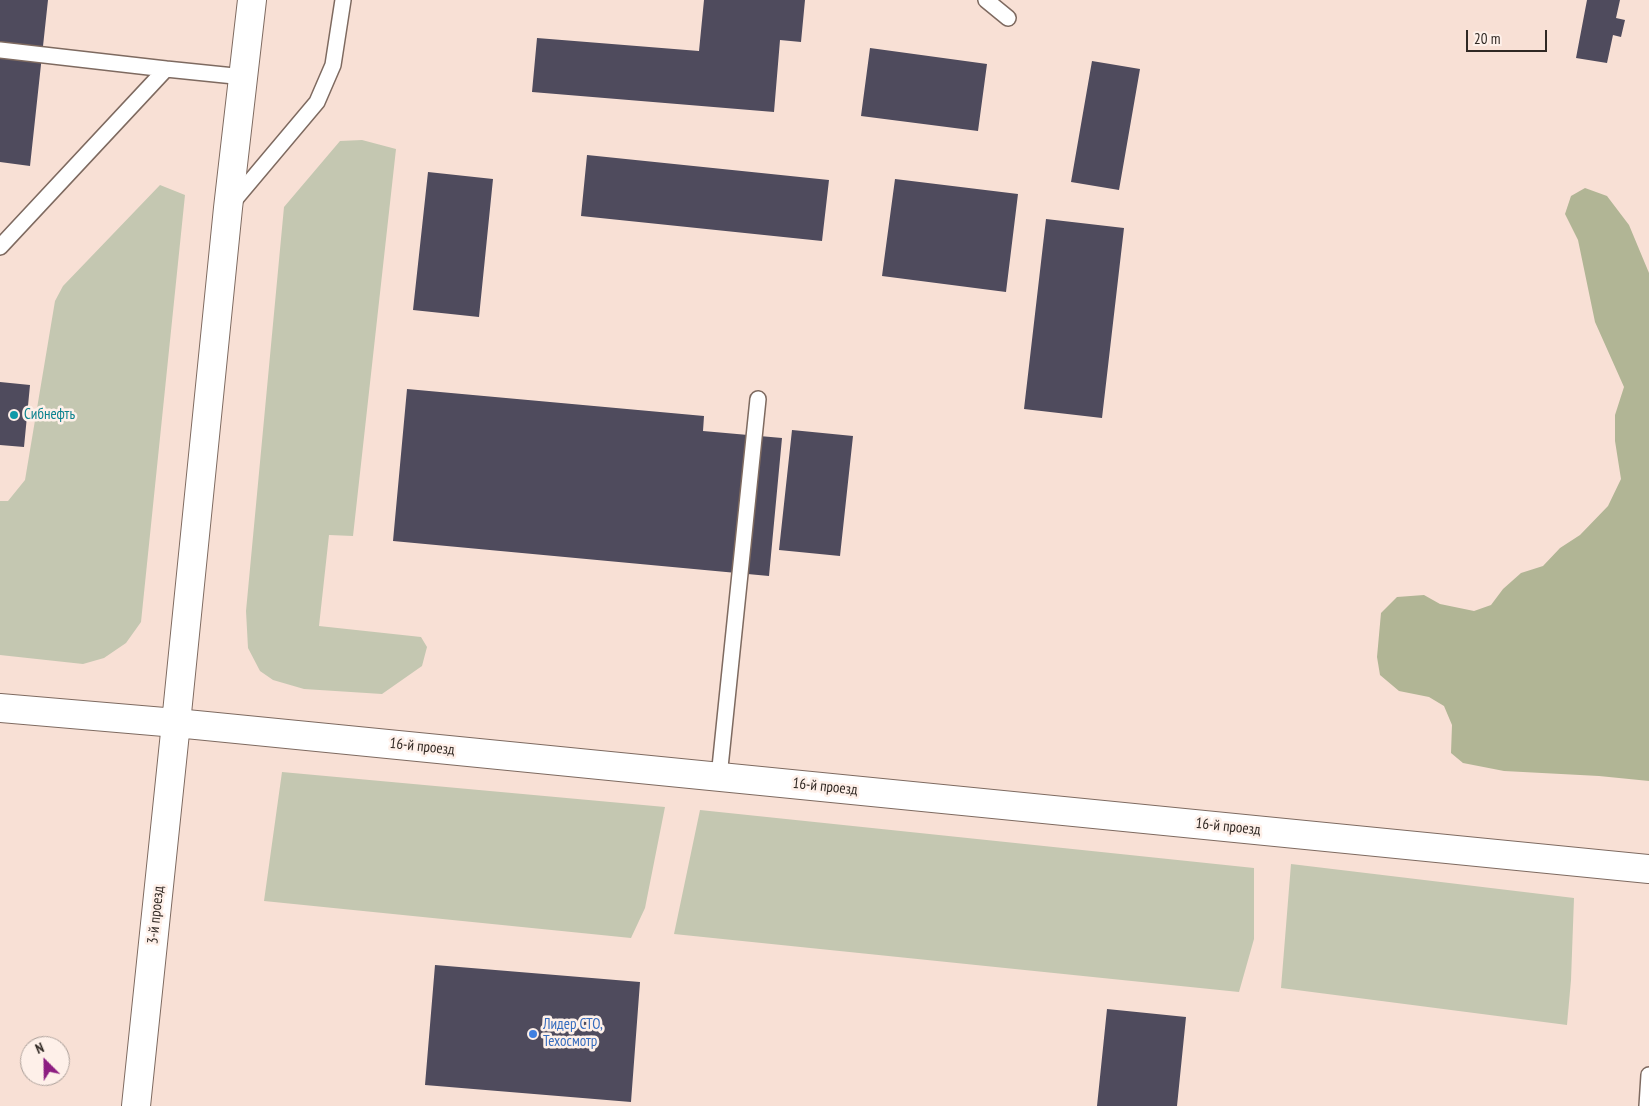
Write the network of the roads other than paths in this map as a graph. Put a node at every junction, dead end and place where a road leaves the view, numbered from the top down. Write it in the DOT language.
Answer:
graph roads {
  1 [pos="252,0"];
  2 [pos="343,0"];
  3 [pos="986,0"];
  4 [pos="1008,18"];
  5 [pos="0,50"];
  6 [pos="166,70"];
  7 [pos="244,77"];
  8 [pos="228,208"];
  9 [pos="0,247"];
  10 [pos="758,399"];
  11 [pos="0,708"];
  12 [pos="176,723"];
  13 [pos="719,777"];
  14 [pos="1649,869"];
  15 [pos="1649,1075"];
  16 [pos="136,1106"];
  17 [pos="1647,1106"];
  1 -- 7 [label="street, 3-й проезд"];
  2 -- 8 [label="lane"];
  3 -- 4 [label="lane"];
  5 -- 6 [label="lane"];
  6 -- 7 [label="lane"];
  6 -- 9 [label="lane"];
  7 -- 8 [label="street, 3-й проезд"];
  8 -- 12 [label="street, 3-й проезд"];
  10 -- 13 [label="lane"];
  11 -- 12 [label="street, 16-й проезд"];
  12 -- 13 [label="street, 16-й проезд"];
  12 -- 16 [label="street, 3-й проезд"];
  13 -- 14 [label="street, 16-й проезд"];
  15 -- 17 [label="lane"];
}
